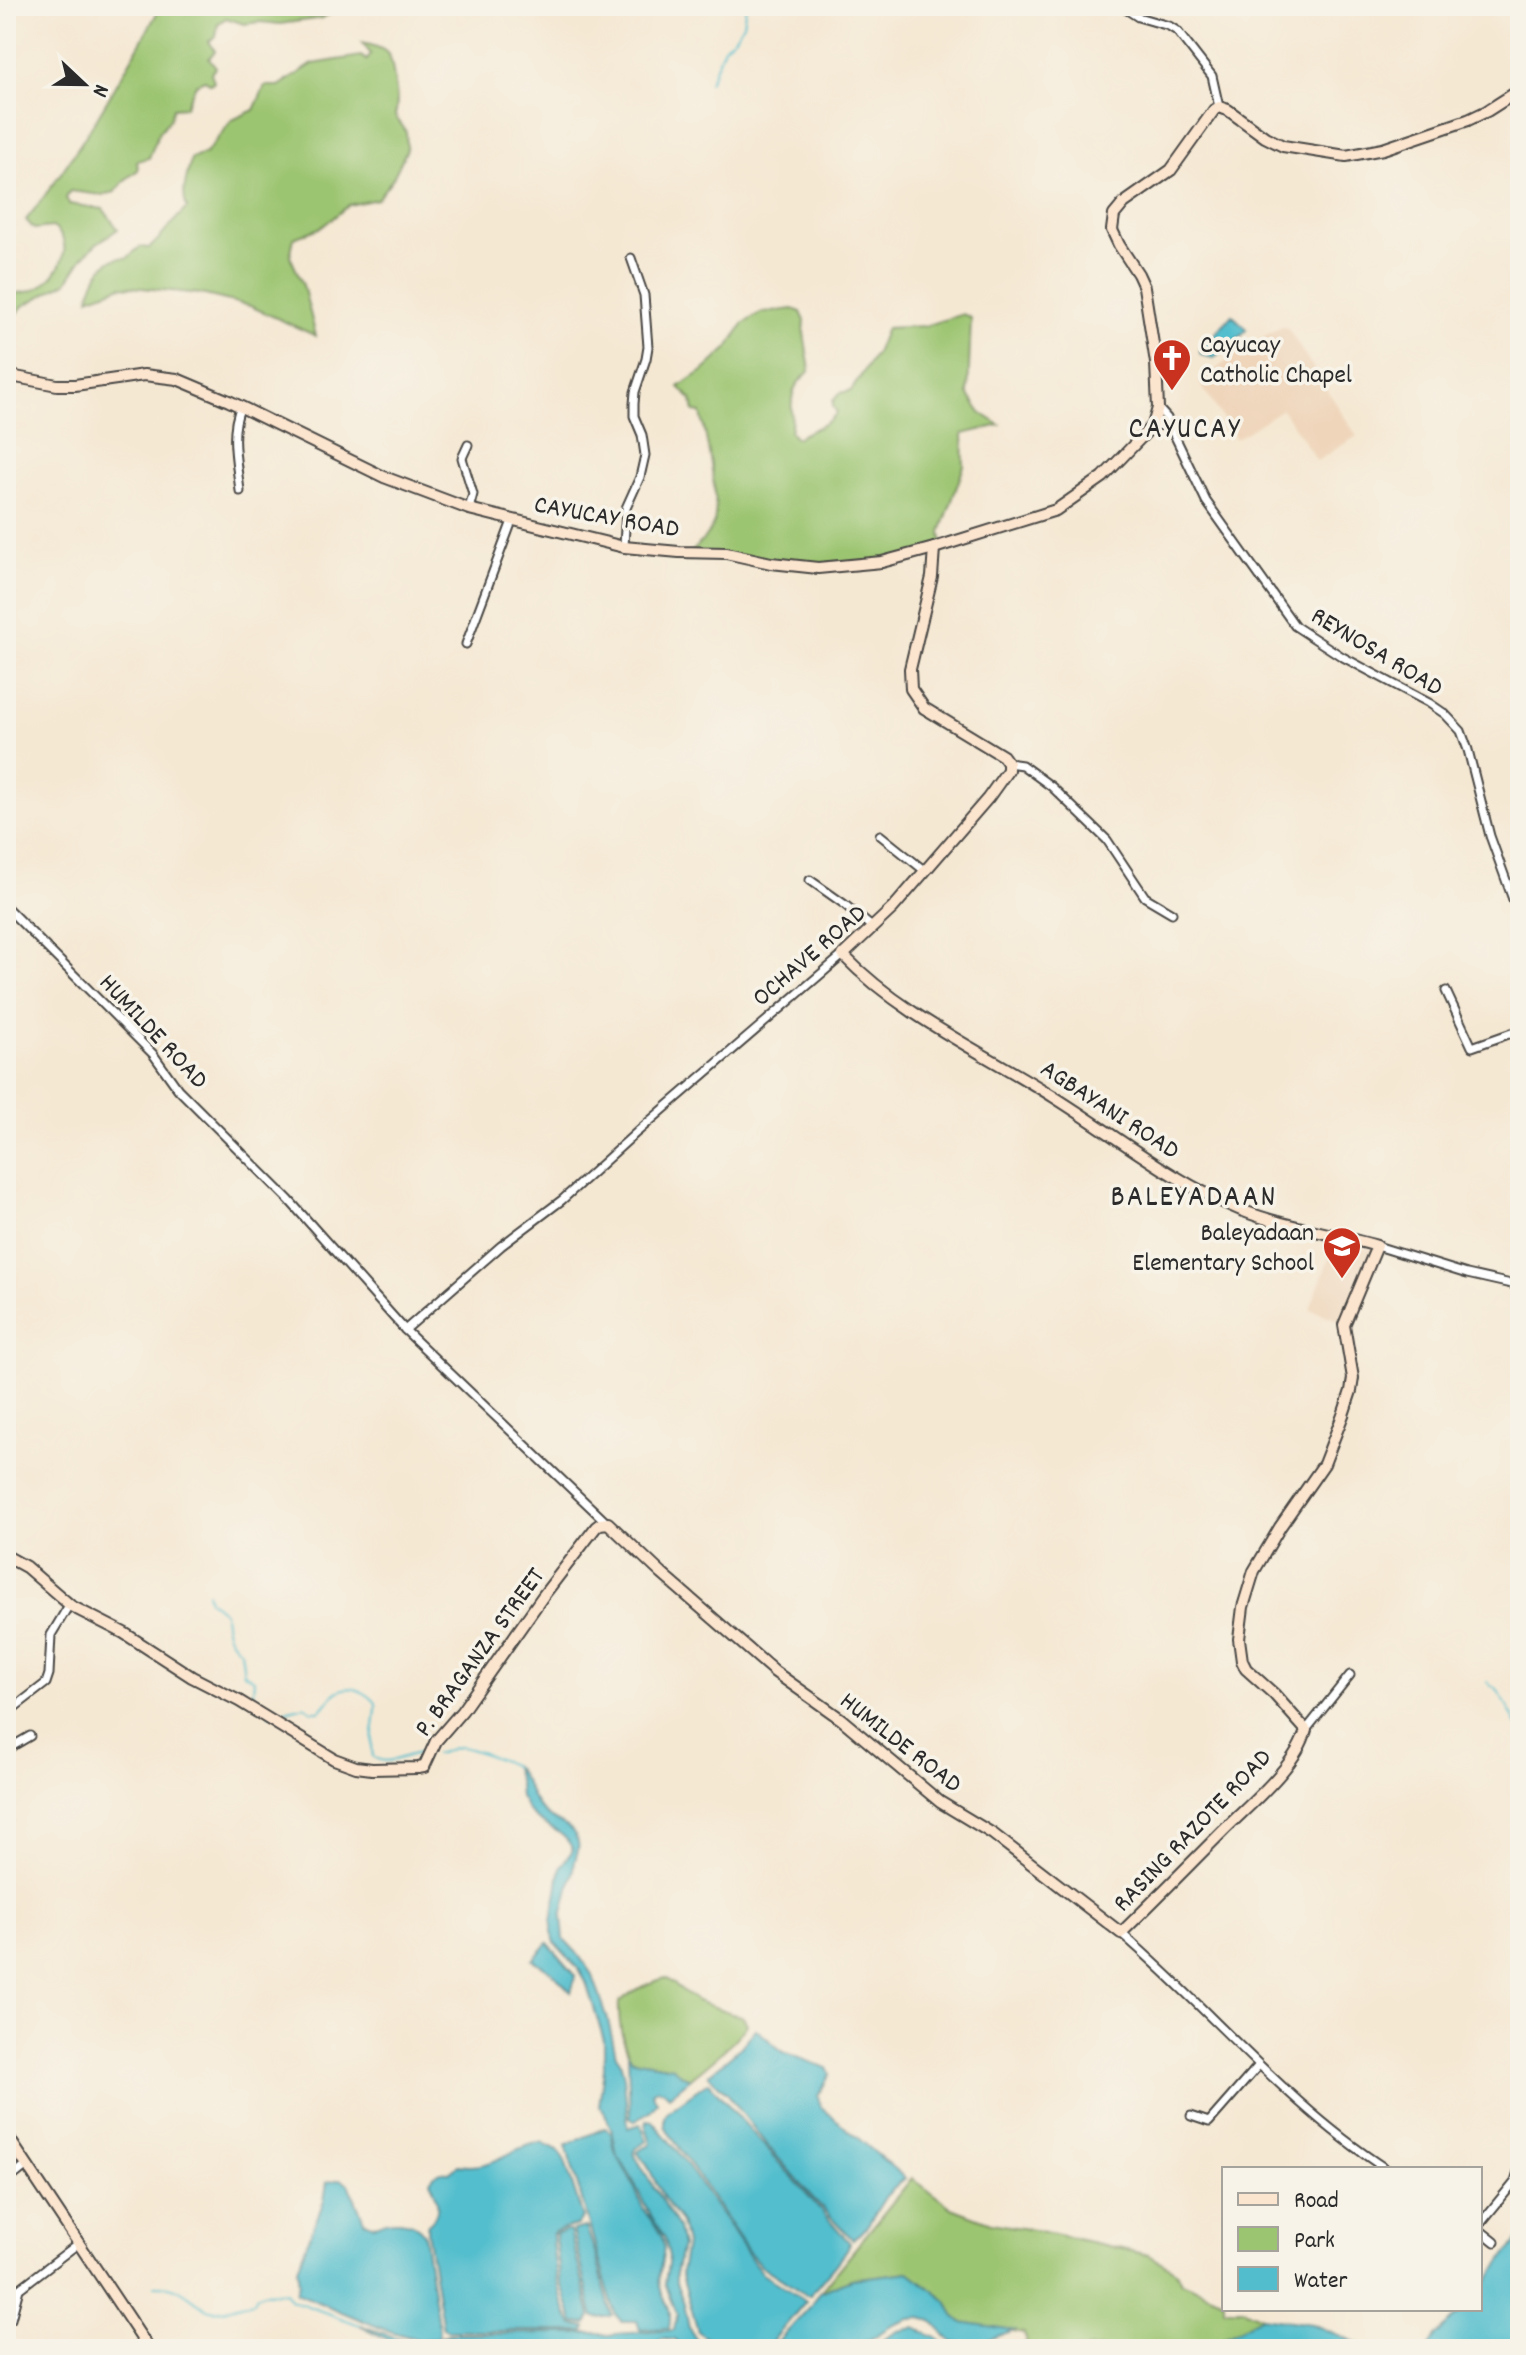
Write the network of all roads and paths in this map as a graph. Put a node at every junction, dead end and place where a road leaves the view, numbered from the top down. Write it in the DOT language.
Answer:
graph roads {
  1 [pos="1121,6"];
  2 [pos="1520,90"];
  3 [pos="1219,107"];
  4 [pos="631,258"];
  5 [pos="6,375"];
  6 [pos="241,406"];
  7 [pos="1158,408"];
  8 [pos="1153,425"];
  9 [pos="1170,426"];
  10 [pos="468,445"];
  11 [pos="240,491"];
  12 [pos="469,509"];
  13 [pos="512,521"];
  14 [pos="624,547"];
  15 [pos="934,548"];
  16 [pos="466,644"];
  17 [pos="1008,763"];
  18 [pos="880,835"];
  19 [pos="925,871"];
  20 [pos="810,880"];
  21 [pos="6,907"];
  22 [pos="1172,913"];
  23 [pos="873,928"];
  24 [pos="1520,945"];
  25 [pos="843,955"];
  26 [pos="1446,991"];
  27 [pos="1520,1030"];
  28 [pos="1377,1246"];
  29 [pos="1520,1286"];
  30 [pos="405,1330"];
  31 [pos="606,1522"];
  32 [pos="6,1556"];
  33 [pos="69,1605"];
  34 [pos="1350,1675"];
  35 [pos="6,1714"];
  36 [pos="1306,1730"];
  37 [pos="30,1736"];
  38 [pos="6,1750"];
  39 [pos="1121,1933"];
  40 [pos="1259,2065"];
  41 [pos="1191,2116"];
  42 [pos="6,2134"];
  43 [pos="1520,2146"];
  44 [pos="27,2165"];
  45 [pos="1383,2167"];
  46 [pos="6,2182"];
  47 [pos="1482,2222"];
  48 [pos="1482,2232"];
  49 [pos="1495,2242"];
  50 [pos="79,2243"];
  51 [pos="11,2319"];
  52 [pos="149,2349"];
  1 -- 3 [label="street"];
  2 -- 3 [label="street"];
  3 -- 7 [label="street, CAYUCAY ROAD"];
  4 -- 14 [label="street"];
  5 -- 6 [label="street, CAYUCAY ROAD"];
  6 -- 11 [label="street"];
  6 -- 12 [label="street, CAYUCAY ROAD"];
  7 -- 8 [label="street, CAYUCAY ROAD"];
  7 -- 9 [label="street, REYNOSA ROAD"];
  8 -- 9 [label="street"];
  8 -- 15 [label="street, CAYUCAY ROAD"];
  9 -- 24 [label="street, REYNOSA ROAD"];
  10 -- 12 [label="street"];
  12 -- 13 [label="street, CAYUCAY ROAD"];
  13 -- 14 [label="street, CAYUCAY ROAD"];
  13 -- 16 [label="street"];
  14 -- 15 [label="street, CAYUCAY ROAD"];
  15 -- 17 [label="street"];
  17 -- 19 [label="street, OCHAVE ROAD"];
  17 -- 22 [label="street"];
  18 -- 19 [label="street"];
  19 -- 23 [label="street, OCHAVE ROAD"];
  20 -- 23 [label="street"];
  21 -- 30 [label="street, HUMILDE ROAD"];
  23 -- 25 [label="street, OCHAVE ROAD"];
  25 -- 28 [label="street, AGBAYANI ROAD"];
  25 -- 30 [label="street, OCHAVE ROAD"];
  26 -- 27 [label="street"];
  28 -- 29 [label="street, AGBAYANI ROAD"];
  28 -- 36 [label="street"];
  30 -- 31 [label="street, HUMILDE ROAD"];
  31 -- 33 [label="street, P. BRAGANZA STREET"];
  31 -- 39 [label="street, HUMILDE ROAD"];
  32 -- 33 [label="street, P. BRAGANZA STREET"];
  33 -- 35 [label="street"];
  34 -- 36 [label="street"];
  36 -- 39 [label="street, RASING RAZOTE ROAD"];
  37 -- 38 [label="street"];
  39 -- 40 [label="street, HUMILDE ROAD"];
  40 -- 41 [label="street"];
  40 -- 45 [label="street, HUMILDE ROAD"];
  42 -- 44 [label="street"];
  43 -- 47 [label="street"];
  44 -- 46 [label="street"];
  44 -- 50 [label="street"];
  48 -- 49 [label="street"];
  50 -- 51 [label="street"];
  50 -- 52 [label="street"];
}
